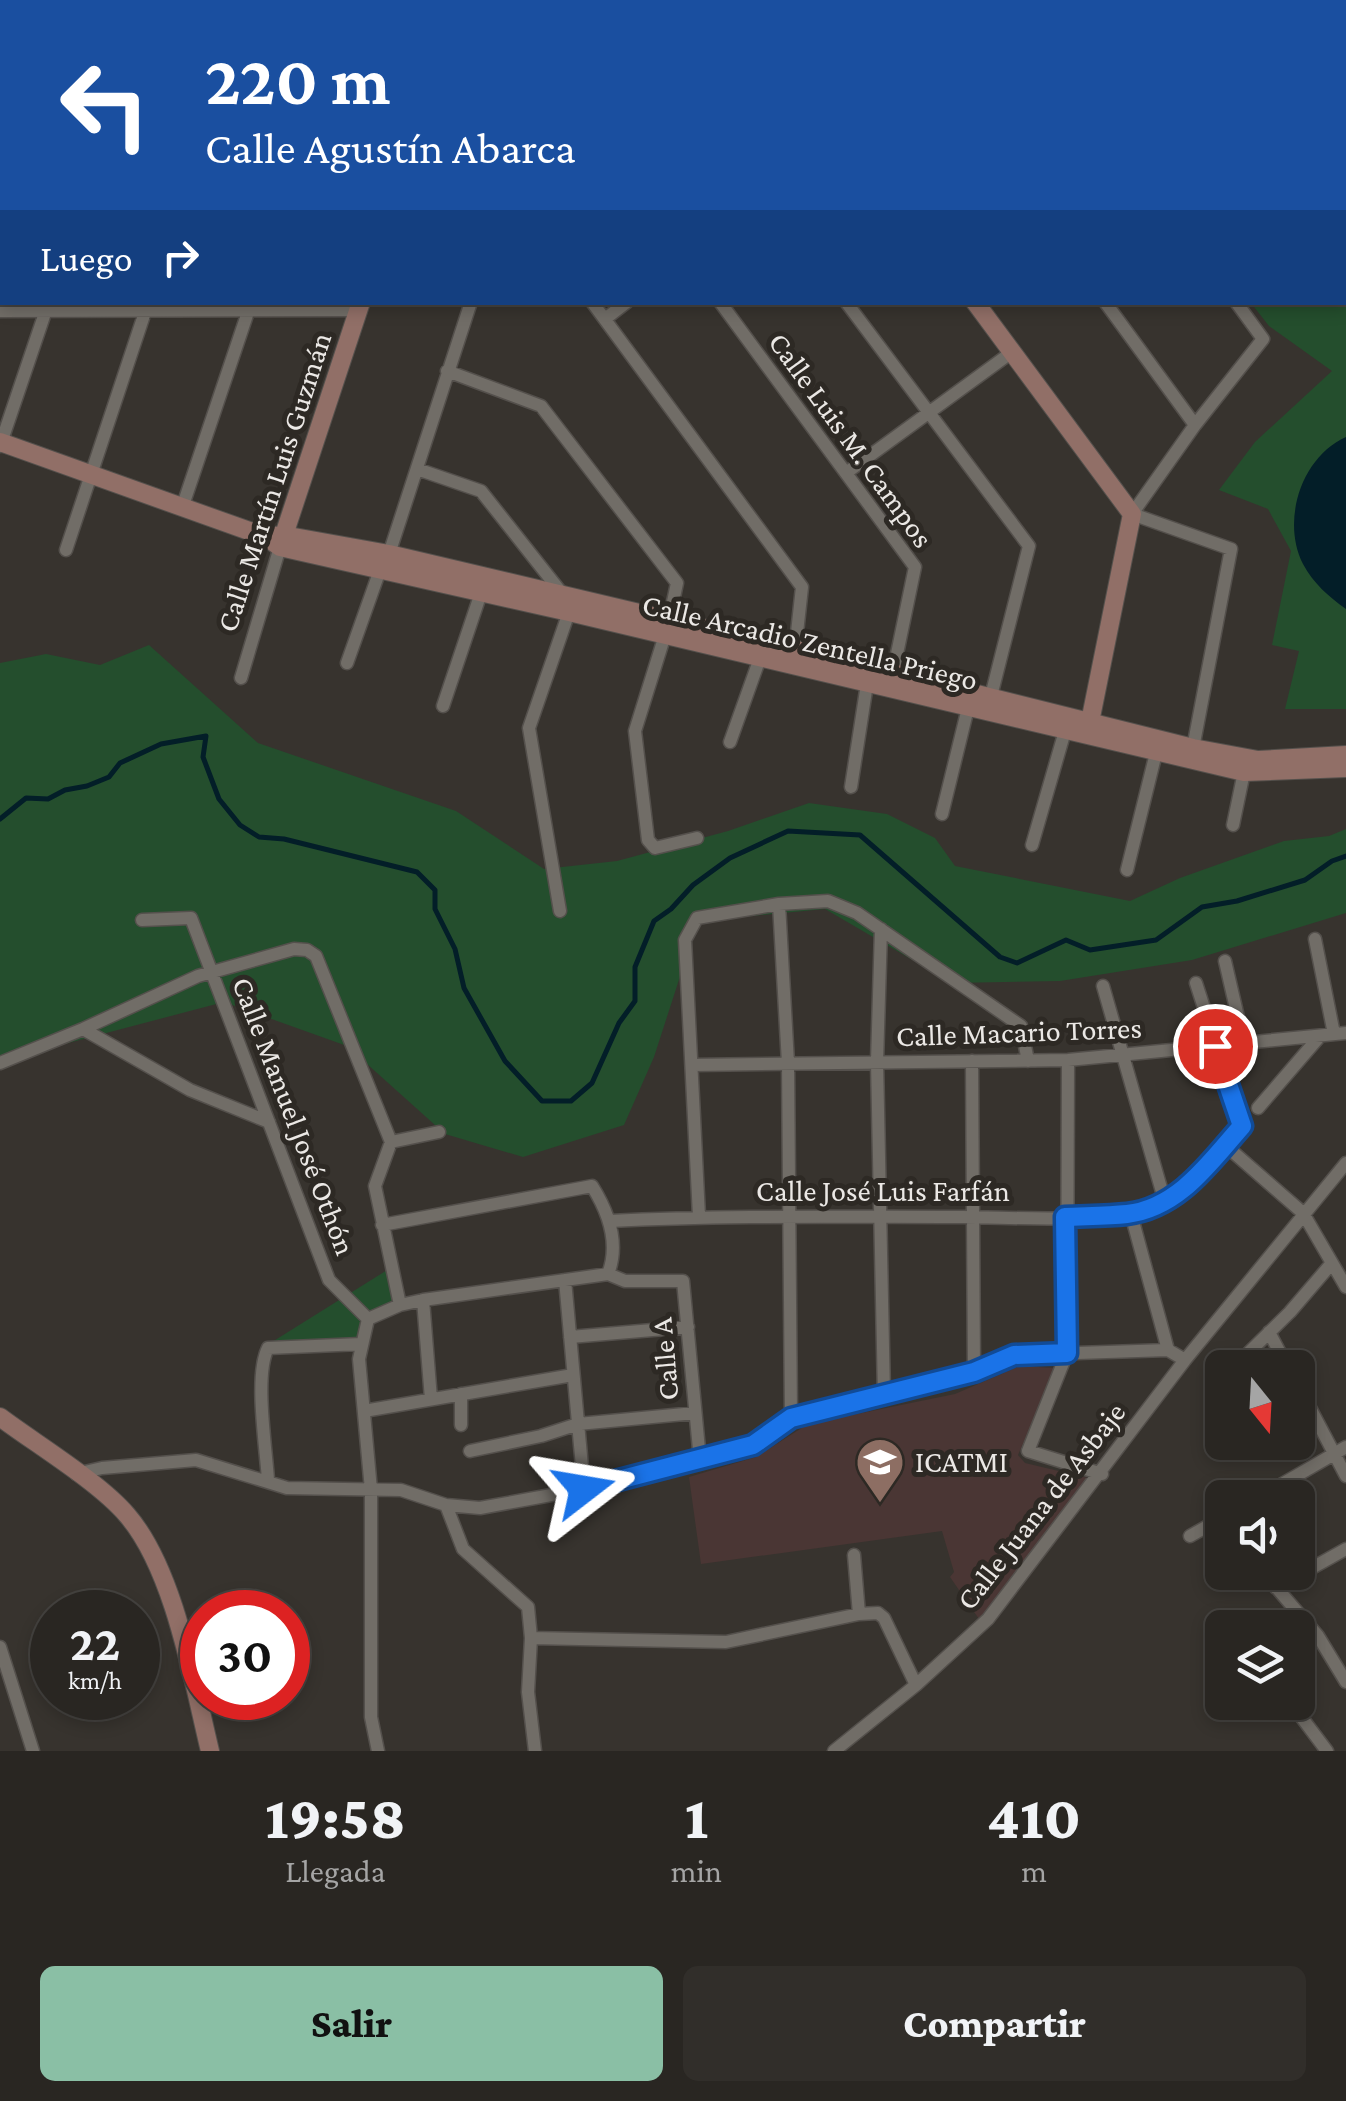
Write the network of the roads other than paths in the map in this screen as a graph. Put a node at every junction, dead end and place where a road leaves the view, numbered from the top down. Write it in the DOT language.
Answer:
graph roads {
  1 [pos="470,305"];
  2 [pos="594,305"];
  3 [pos="624,305"];
  4 [pos="722,305"];
  5 [pos="848,305"];
  6 [pos="978,305"];
  7 [pos="1107,305"];
  8 [pos="1238,305"];
  9 [pos="78,306"];
  10 [pos="290,306"];
  11 [pos="360,306"];
  12 [pos="146,309"];
  13 [pos="249,309"];
  14 [pos="46,310"];
  15 [pos="0,311"];
  16 [pos="605,319"];
  17 [pos="1012,352"];
  18 [pos="447,371"];
  19 [pos="928,412"];
  20 [pos="1195,425"];
  21 [pos="0,443"];
  22 [pos="417,469"];
  23 [pos="846,473"];
  24 [pos="90,474"];
  25 [pos="182,508"];
  26 [pos="1132,514"];
  27 [pos="276,540"];
  28 [pos="66,550"];
  29 [pos="384,562"];
  30 [pos="484,585"];
  31 [pos="566,604"];
  32 [pos="667,628"];
  33 [pos="795,651"];
  34 [pos="760,658"];
  35 [pos="347,663"];
  36 [pos="893,674"];
  37 [pos="241,678"];
  38 [pos="866,684"];
  39 [pos="443,706"];
  40 [pos="982,706"];
  41 [pos="1090,722"];
  42 [pos="1065,731"];
  43 [pos="730,742"];
  44 [pos="1192,748"];
  45 [pos="1156,753"];
  46 [pos="1346,755"];
  47 [pos="1346,768"];
  48 [pos="1244,772"];
  49 [pos="850,787"];
  50 [pos="942,814"];
  51 [pos="1233,824"];
  52 [pos="697,838"];
  53 [pos="1032,844"];
  54 [pos="1127,870"];
  55 [pos="779,904"];
  56 [pos="560,911"];
  57 [pos="142,920"];
  58 [pos="881,929"];
  59 [pos="1315,939"];
  60 [pos="1225,961"];
  61 [pos="214,972"];
  62 [pos="1196,984"];
  63 [pos="1103,986"];
  64 [pos="84,1029"];
  65 [pos="1333,1034"];
  66 [pos="1244,1043"];
  67 [pos="1215,1046"];
  68 [pos="1125,1054"];
  69 [pos="1028,1060"];
  70 [pos="1068,1060"];
  71 [pos="972,1061"];
  72 [pos="877,1062"];
  73 [pos="0,1063"];
  74 [pos="788,1063"];
  75 [pos="693,1064"];
  76 [pos="1258,1108"];
  77 [pos="270,1122"];
  78 [pos="440,1132"];
  79 [pos="391,1142"];
  80 [pos="1225,1145"];
  81 [pos="1346,1163"];
  82 [pos="1165,1202"];
  83 [pos="1303,1213"];
  84 [pos="1131,1214"];
  85 [pos="699,1216"];
  86 [pos="790,1216"];
  87 [pos="880,1216"];
  88 [pos="972,1217"];
  89 [pos="1065,1217"];
  90 [pos="610,1221"];
  91 [pos="382,1225"];
  92 [pos="1332,1264"];
  93 [pos="608,1274"];
  94 [pos="566,1280"];
  95 [pos="1346,1287"];
  96 [pos="424,1300"];
  97 [pos="400,1305"];
  98 [pos="368,1319"];
  99 [pos="688,1328"];
  100 [pos="1269,1332"];
  101 [pos="570,1338"];
  102 [pos="362,1344"];
  103 [pos="1168,1350"];
  104 [pos="1251,1350"];
  105 [pos="1278,1350"];
  106 [pos="1067,1353"];
  107 [pos="1185,1360"];
  108 [pos="974,1372"];
  109 [pos="573,1375"];
  110 [pos="461,1394"];
  111 [pos="884,1394"];
  112 [pos="431,1400"];
  113 [pos="364,1411"];
  114 [pos="1315,1411"];
  115 [pos="695,1413"];
  116 [pos="0,1417"];
  117 [pos="791,1418"];
  118 [pos="578,1424"];
  119 [pos="461,1426"];
  120 [pos="1340,1450"];
  121 [pos="470,1451"];
  122 [pos="700,1460"];
  123 [pos="76,1474"];
  124 [pos="1102,1474"];
  125 [pos="1346,1476"];
  126 [pos="268,1480"];
  127 [pos="1289,1480"];
  128 [pos="584,1489"];
  129 [pos="370,1490"];
  130 [pos="446,1505"];
  131 [pos="1205,1528"];
  132 [pos="1190,1536"];
  133 [pos="1346,1548"];
  134 [pos="854,1555"];
  135 [pos="1315,1566"];
  136 [pos="1278,1590"];
  137 [pos="860,1614"];
  138 [pos="531,1638"];
  139 [pos="0,1647"];
  140 [pos="1346,1682"];
  141 [pos="916,1685"];
  142 [pos="1304,1720"];
  143 [pos="34,1751"];
  144 [pos="210,1751"];
  145 [pos="378,1751"];
  146 [pos="536,1751"];
  147 [pos="834,1751"];
  148 [pos="1327,1751"];
  1 -- 18 [label="street"];
  2 -- 16 [label="street"];
  3 -- 16 [label="street"];
  4 -- 23 [label="street, Calle Luis M. Campos"];
  5 -- 19 [label="street"];
  6 -- 17 [label="street"];
  7 -- 20 [label="street"];
  8 -- 20 [label="street"];
  9 -- 12 [label="street"];
  9 -- 14 [label="street"];
  10 -- 11 [label="street"];
  10 -- 13 [label="street"];
  11 -- 27 [label="street, Calle Martín Luis Guzmán"];
  12 -- 13 [label="street"];
  12 -- 24 [label="street"];
  13 -- 25 [label="street"];
  14 -- 15 [label="street"];
  14 -- 21 [label="street"];
  16 -- 33 [label="street"];
  17 -- 19 [label="street"];
  17 -- 26 [label="street"];
  18 -- 22 [label="street"];
  18 -- 32 [label="street"];
  19 -- 23 [label="street"];
  19 -- 40 [label="street"];
  20 -- 26 [label="street"];
  21 -- 24 [label="street, Calle Arcadio Zentella Priego"];
  22 -- 29 [label="street"];
  22 -- 31 [label="street"];
  23 -- 36 [label="street, Calle Luis M. Campos"];
  24 -- 25 [label="street, Calle Arcadio Zentella Priego"];
  24 -- 28 [label="street"];
  25 -- 27 [label="street, Calle Arcadio Zentella Priego"];
  26 -- 41 [label="street"];
  26 -- 44 [label="street"];
  27 -- 29 [label="street, Calle Arcadio Zentella Priego"];
  27 -- 37 [label="street, Calle Martín Luis Guzmán"];
  29 -- 30 [label="street, Calle Arcadio Zentella Priego"];
  29 -- 35 [label="street"];
  30 -- 31 [label="street, Calle Arcadio Zentella Priego"];
  30 -- 39 [label="street"];
  31 -- 32 [label="street, Calle Arcadio Zentella Priego"];
  31 -- 56 [label="street"];
  32 -- 33 [label="street, Calle Arcadio Zentella Priego"];
  32 -- 34 [label="street, Calle Arcadio Zentella Priego"];
  32 -- 52 [label="street"];
  33 -- 36 [label="street, Calle Arcadio Zentella Priego"];
  34 -- 38 [label="street, Calle Arcadio Zentella Priego"];
  34 -- 43 [label="street"];
  36 -- 40 [label="street, Calle Arcadio Zentella Priego"];
  38 -- 40 [label="street, Calle Arcadio Zentella Priego"];
  38 -- 49 [label="street"];
  40 -- 41 [label="street, Calle Arcadio Zentella Priego"];
  40 -- 42 [label="street, Calle Arcadio Zentella Priego"];
  40 -- 50 [label="street"];
  41 -- 44 [label="street, Calle Arcadio Zentella Priego"];
  42 -- 45 [label="street, Calle Arcadio Zentella Priego"];
  42 -- 53 [label="street"];
  44 -- 46 [label="street, Calle Arcadio Zentella Priego"];
  45 -- 48 [label="street, Calle Arcadio Zentella Priego"];
  45 -- 54 [label="street"];
  47 -- 48 [label="street, Calle Arcadio Zentella Priego"];
  48 -- 51 [label="street"];
  55 -- 58 [label="street"];
  55 -- 74 [label="street"];
  55 -- 75 [label="street"];
  57 -- 61 [label="street, Calle Manuel José Othón"];
  58 -- 69 [label="street"];
  58 -- 72 [label="street"];
  59 -- 65 [label="street"];
  60 -- 66 [label="street"];
  61 -- 64 [label="street"];
  61 -- 77 [label="street, Calle Manuel José Othón"];
  61 -- 79 [label="street"];
  62 -- 67 [label="street"];
  63 -- 68 [label="street"];
  64 -- 73 [label="street"];
  64 -- 77 [label="street"];
  65 -- 66 [label="street, Calle Macario Torres"];
  65 -- 76 [label="street"];
  66 -- 67 [label="street, Calle Macario Torres"];
  67 -- 68 [label="street, Calle Macario Torres"];
  67 -- 80 [label="street, Calle José Luis Farfán"];
  68 -- 70 [label="street, Calle Macario Torres"];
  68 -- 82 [label="street"];
  69 -- 70 [label="street, Calle Macario Torres"];
  69 -- 71 [label="street, Calle Macario Torres"];
  70 -- 89 [label="street"];
  71 -- 72 [label="street, Calle Macario Torres"];
  71 -- 88 [label="street"];
  72 -- 74 [label="street, Calle Macario Torres"];
  72 -- 87 [label="street"];
  74 -- 75 [label="street, Calle Macario Torres"];
  74 -- 86 [label="street"];
  75 -- 85 [label="street"];
  77 -- 98 [label="street, Calle Manuel José Othón"];
  78 -- 79 [label="street"];
  79 -- 91 [label="street"];
  80 -- 82 [label="street, Calle José Luis Farfán"];
  80 -- 83 [label="street"];
  81 -- 83 [label="street, Calle Juana de Asbaje"];
  82 -- 84 [label="street, Calle José Luis Farfán"];
  83 -- 92 [label="street"];
  83 -- 107 [label="street, Calle Juana de Asbaje"];
  84 -- 89 [label="street, Calle José Luis Farfán"];
  84 -- 103 [label="street"];
  85 -- 86 [label="street, Calle José Luis Farfán"];
  85 -- 90 [label="street, Calle José Luis Farfán"];
  86 -- 87 [label="street, Calle José Luis Farfán"];
  86 -- 117 [label="street"];
  87 -- 88 [label="street, Calle José Luis Farfán"];
  87 -- 111 [label="street"];
  88 -- 89 [label="street, Calle José Luis Farfán"];
  88 -- 108 [label="street"];
  89 -- 106 [label="street"];
  90 -- 91 [label="street"];
  90 -- 93 [label="street"];
  91 -- 97 [label="street"];
  92 -- 95 [label="street"];
  92 -- 100 [label="street"];
  93 -- 94 [label="street"];
  93 -- 99 [label="street, Calle A"];
  94 -- 96 [label="street"];
  94 -- 101 [label="street"];
  96 -- 97 [label="street"];
  96 -- 112 [label="street"];
  97 -- 98 [label="street"];
  98 -- 102 [label="street"];
  99 -- 101 [label="street"];
  99 -- 115 [label="street, Calle A"];
  100 -- 104 [label="street"];
  100 -- 105 [label="street"];
  101 -- 109 [label="street"];
  102 -- 113 [label="street"];
  102 -- 126 [label="street"];
  103 -- 106 [label="street"];
  103 -- 107 [label="street"];
  106 -- 108 [label="street"];
  106 -- 124 [label="street"];
  107 -- 124 [label="street, Calle Juana de Asbaje"];
  108 -- 111 [label="street"];
  109 -- 110 [label="street"];
  109 -- 118 [label="street"];
  110 -- 112 [label="street"];
  110 -- 119 [label="street"];
  111 -- 117 [label="street"];
  112 -- 113 [label="street"];
  113 -- 129 [label="street"];
  114 -- 120 [label="street"];
  115 -- 118 [label="street"];
  115 -- 122 [label="street, Calle A"];
  116 -- 123 [label="street"];
  117 -- 122 [label="street"];
  118 -- 121 [label="street"];
  118 -- 128 [label="street"];
  120 -- 125 [label="street"];
  120 -- 127 [label="street"];
  122 -- 128 [label="street"];
  123 -- 126 [label="street"];
  123 -- 144 [label="street"];
  124 -- 141 [label="street, Calle Juana de Asbaje"];
  126 -- 129 [label="street"];
  128 -- 130 [label="street"];
  129 -- 130 [label="street"];
  129 -- 145 [label="street"];
  130 -- 138 [label="street"];
  131 -- 132 [label="street"];
  133 -- 135 [label="street"];
  134 -- 137 [label="street"];
  136 -- 140 [label="street"];
  137 -- 138 [label="street"];
  137 -- 141 [label="street"];
  138 -- 146 [label="street"];
  139 -- 143 [label="street"];
  141 -- 147 [label="street, Calle Juana de Asbaje"];
  142 -- 148 [label="street"];
}
